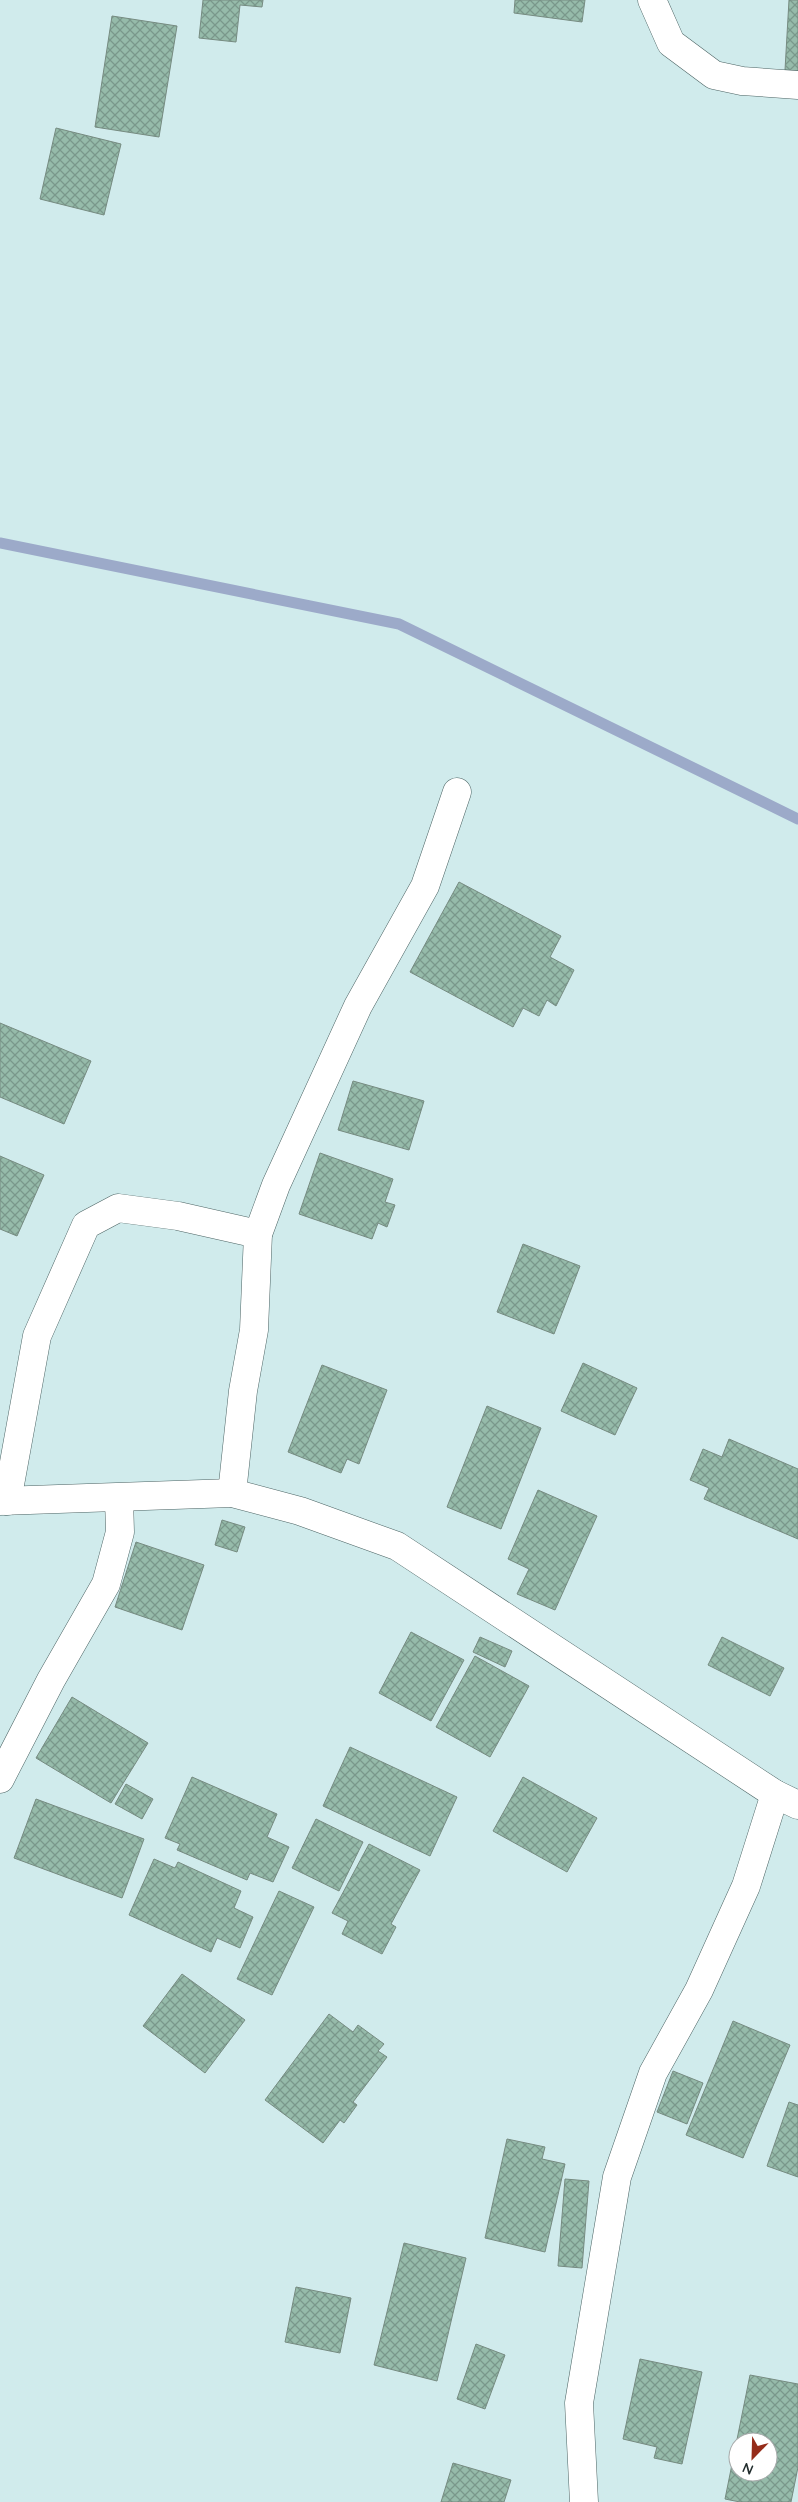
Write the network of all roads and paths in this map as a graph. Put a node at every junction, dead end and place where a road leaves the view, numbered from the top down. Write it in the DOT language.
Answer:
graph roads {
  1 [pos="652,0"];
  2 [pos="798,85"];
  3 [pos="457,792"];
  4 [pos="258,1234"];
  5 [pos="232,1493"];
  6 [pos="119,1498"];
  7 [pos="3,1501"];
  8 [pos="0,1779"];
  9 [pos="786,1799"];
  10 [pos="584,2502"];
  1 -- 2 [label="street"];
  3 -- 4 [label="street"];
  4 -- 5 [label="street"];
  4 -- 7 [label="street"];
  5 -- 6 [label="street"];
  5 -- 9 [label="street"];
  6 -- 7 [label="street"];
  6 -- 8 [label="street"];
  9 -- 10 [label="street"];
}
